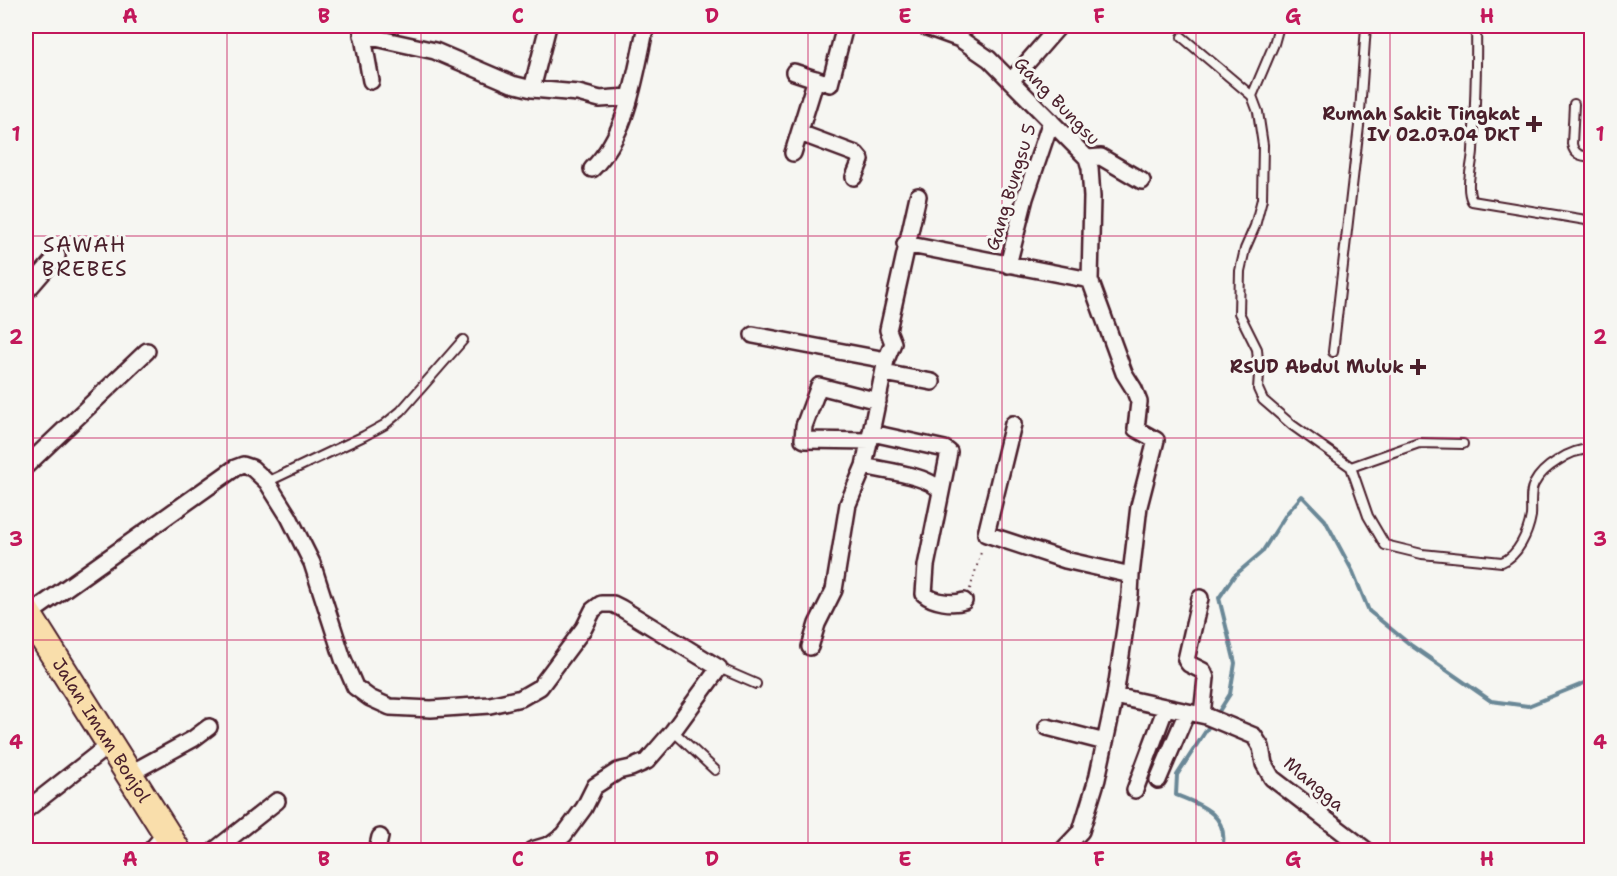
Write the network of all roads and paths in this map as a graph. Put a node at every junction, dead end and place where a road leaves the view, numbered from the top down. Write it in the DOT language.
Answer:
graph roads {
  1 [pos="547,26"];
  2 [pos="646,26"];
  3 [pos="845,26"];
  4 [pos="924,26"];
  5 [pos="1059,26"];
  6 [pos="1279,26"];
  7 [pos="1366,26"];
  8 [pos="1476,26"];
  9 [pos="362,30"];
  10 [pos="950,30"];
  11 [pos="1182,37"];
  12 [pos="794,72"];
  13 [pos="816,80"];
  14 [pos="371,81"];
  15 [pos="1011,81"];
  16 [pos="532,89"];
  17 [pos="1252,96"];
  18 [pos="629,97"];
  19 [pos="600,99"];
  20 [pos="1574,104"];
  21 [pos="623,120"];
  22 [pos="1051,121"];
  23 [pos="800,133"];
  24 [pos="794,153"];
  25 [pos="1592,157"];
  26 [pos="1087,158"];
  27 [pos="592,169"];
  28 [pos="854,177"];
  29 [pos="1142,181"];
  30 [pos="918,196"];
  31 [pos="1592,221"];
  32 [pos="905,244"];
  33 [pos="57,256"];
  34 [pos="1008,265"];
  35 [pos="1089,280"];
  36 [pos="26,292"];
  37 [pos="753,335"];
  38 [pos="463,340"];
  39 [pos="147,351"];
  40 [pos="1333,352"];
  41 [pos="885,366"];
  42 [pos="932,382"];
  43 [pos="878,401"];
  44 [pos="1014,424"];
  45 [pos="871,437"];
  46 [pos="1463,444"];
  47 [pos="1592,449"];
  48 [pos="26,466"];
  49 [pos="864,466"];
  50 [pos="1351,467"];
  51 [pos="267,482"];
  52 [pos="941,492"];
  53 [pos="986,534"];
  54 [pos="1131,574"];
  55 [pos="1200,598"];
  56 [pos="964,601"];
  57 [pos="27,613"];
  58 [pos="810,647"];
  59 [pos="719,668"];
  60 [pos="756,684"];
  61 [pos="1115,696"];
  62 [pos="1167,707"];
  63 [pos="1199,714"];
  64 [pos="209,727"];
  65 [pos="1047,727"];
  66 [pos="673,731"];
  67 [pos="1105,742"];
  68 [pos="110,744"];
  69 [pos="715,770"];
  70 [pos="129,774"];
  71 [pos="1158,780"];
  72 [pos="1136,790"];
  73 [pos="277,801"];
  74 [pos="26,810"];
  75 [pos="165,845"];
  76 [pos="215,850"];
  77 [pos="532,850"];
  78 [pos="1063,850"];
  79 [pos="1366,850"];
  1 -- 16 [label="street"];
  2 -- 18 [label="street"];
  3 -- 13 [label="street"];
  4 -- 10 [label="street, Gang Bungsu"];
  5 -- 15 [label="street"];
  6 -- 17 [label="lane"];
  7 -- 40 [label="lane"];
  8 -- 31 [label="lane"];
  9 -- 14 [label="street"];
  9 -- 16 [label="street"];
  10 -- 15 [label="street, Gang Bungsu"];
  11 -- 17 [label="lane"];
  12 -- 13 [label="street"];
  13 -- 23 [label="street"];
  15 -- 22 [label="street, Gang Bungsu"];
  16 -- 19 [label="street"];
  17 -- 50 [label="lane"];
  18 -- 19 [label="street"];
  18 -- 21 [label="street"];
  19 -- 21 [label="street"];
  20 -- 25 [label="lane"];
  21 -- 27 [label="street"];
  22 -- 26 [label="street, Gang Bungsu"];
  22 -- 34 [label="street, Gang Bungsu 5"];
  23 -- 24 [label="street"];
  23 -- 28 [label="street"];
  26 -- 29 [label="street"];
  26 -- 35 [label="street, Gang Bungsu"];
  30 -- 32 [label="street"];
  32 -- 34 [label="street"];
  32 -- 41 [label="street"];
  33 -- 36 [label="street"];
  34 -- 35 [label="street"];
  35 -- 54 [label="street, Gang Bungsu"];
  37 -- 41 [label="street"];
  38 -- 51 [label="lane"];
  39 -- 48 [label="street"];
  41 -- 42 [label="street"];
  41 -- 43 [label="street"];
  43 -- 45 [label="street"];
  43 -- 45 [label="street"];
  44 -- 53 [label="street"];
  45 -- 49 [label="street"];
  45 -- 52 [label="street"];
  46 -- 50 [label="lane"];
  47 -- 50 [label="lane"];
  49 -- 52 [label="street"];
  49 -- 58 [label="street"];
  51 -- 57 [label="street"];
  51 -- 59 [label="street"];
  52 -- 56 [label="street"];
  53 -- 54 [label="street"];
  53 -- 56 [label="path"];
  54 -- 61 [label="street"];
  55 -- 63 [label="street"];
  57 -- 68 [label="highway, Jalan Imam Bonjol"];
  59 -- 60 [label="lane"];
  59 -- 66 [label="street"];
  61 -- 62 [label="street, Mangga"];
  61 -- 67 [label="street"];
  62 -- 63 [label="street, Mangga"];
  62 -- 72 [label="street"];
  63 -- 71 [label="street"];
  63 -- 79 [label="street, Mangga"];
  64 -- 70 [label="street"];
  65 -- 67 [label="street"];
  66 -- 69 [label="lane"];
  66 -- 77 [label="street"];
  67 -- 78 [label="street"];
  68 -- 70 [label="highway, Jalan Imam Bonjol"];
  68 -- 74 [label="street"];
  70 -- 75 [label="highway, Jalan Imam Bonjol"];
  73 -- 76 [label="street"];
}
